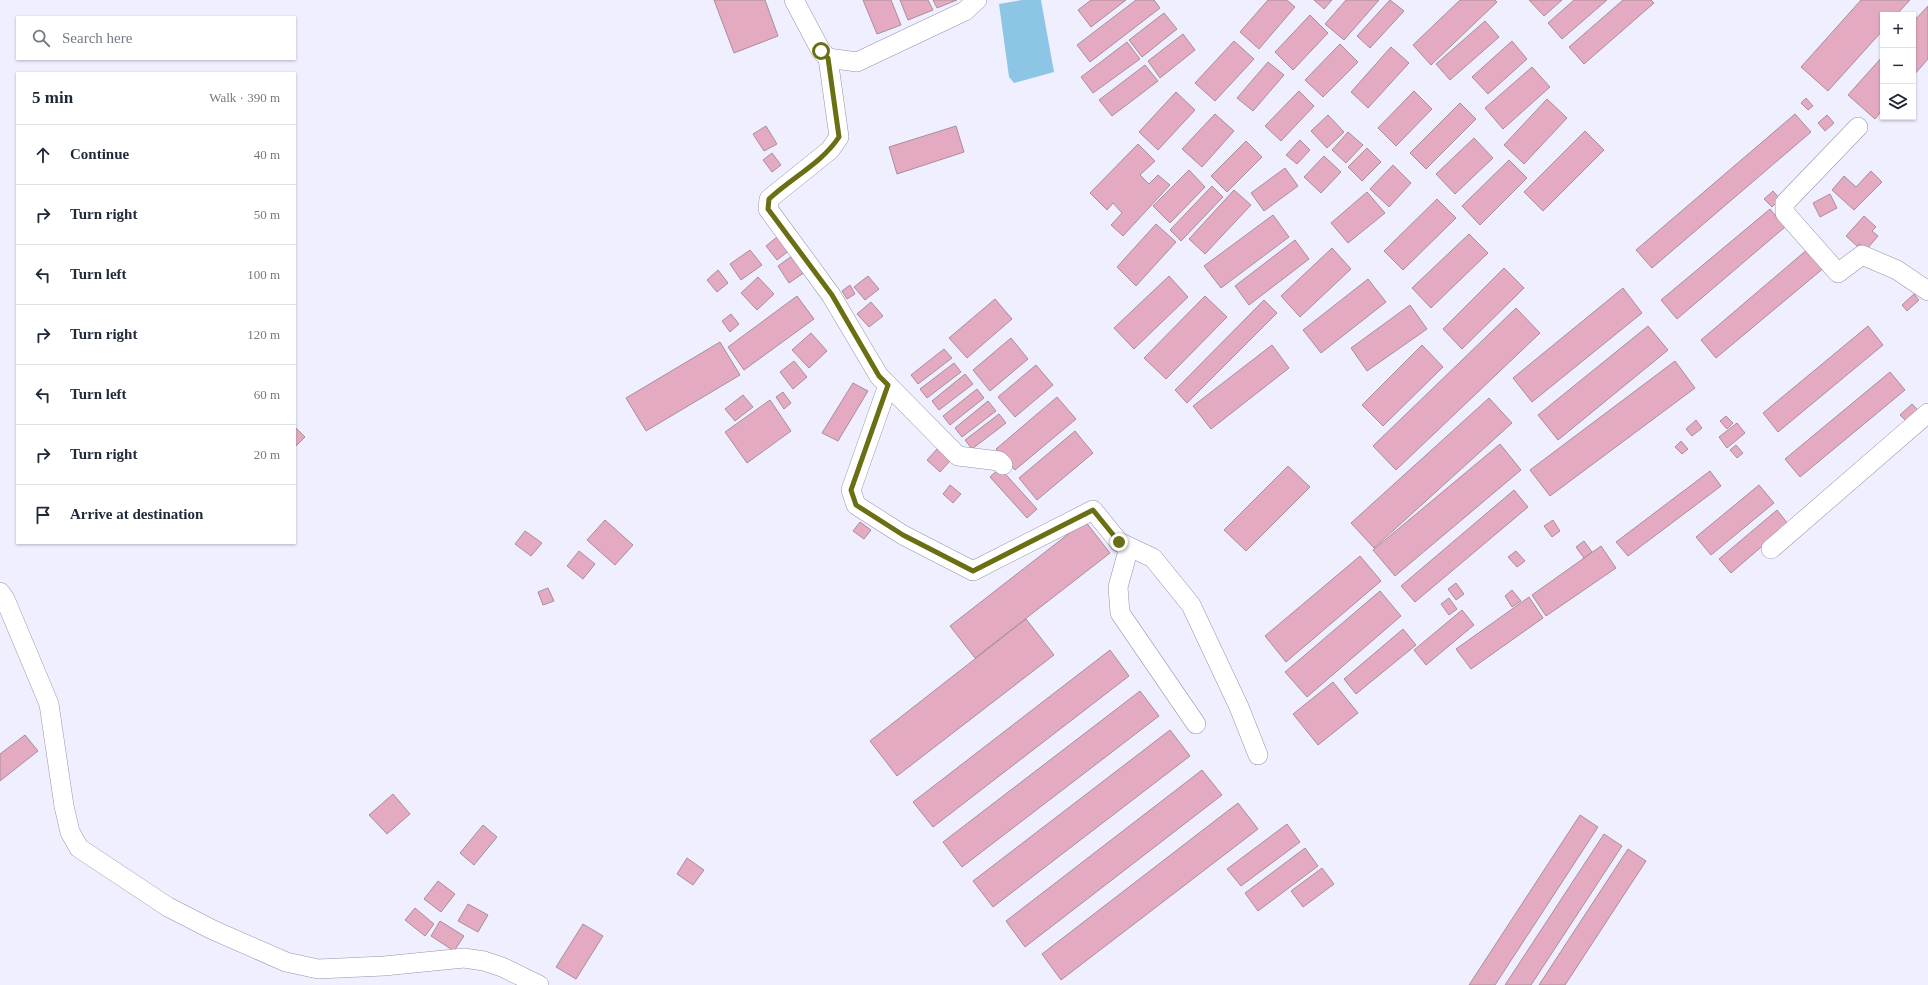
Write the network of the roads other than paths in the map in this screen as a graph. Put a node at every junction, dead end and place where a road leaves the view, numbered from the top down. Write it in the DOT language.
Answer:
graph roads {
  1 [pos="794,0"];
  2 [pos="977,0"];
  3 [pos="828,58"];
  4 [pos="1858,128"];
  5 [pos="1928,291"];
  6 [pos="888,385"];
  7 [pos="1928,413"];
  8 [pos="1003,466"];
  9 [pos="1129,547"];
  10 [pos="1771,549"];
  11 [pos="0,592"];
  12 [pos="1196,724"];
  13 [pos="1258,755"];
  14 [pos="539,985"];
  1 -- 3 [label="street"];
  2 -- 3 [label="street"];
  3 -- 6 [label="street"];
  4 -- 5 [label="street"];
  6 -- 8 [label="street"];
  6 -- 9 [label="street"];
  7 -- 10 [label="street"];
  9 -- 12 [label="street"];
  9 -- 13 [label="street"];
  11 -- 14 [label="street"];
}
